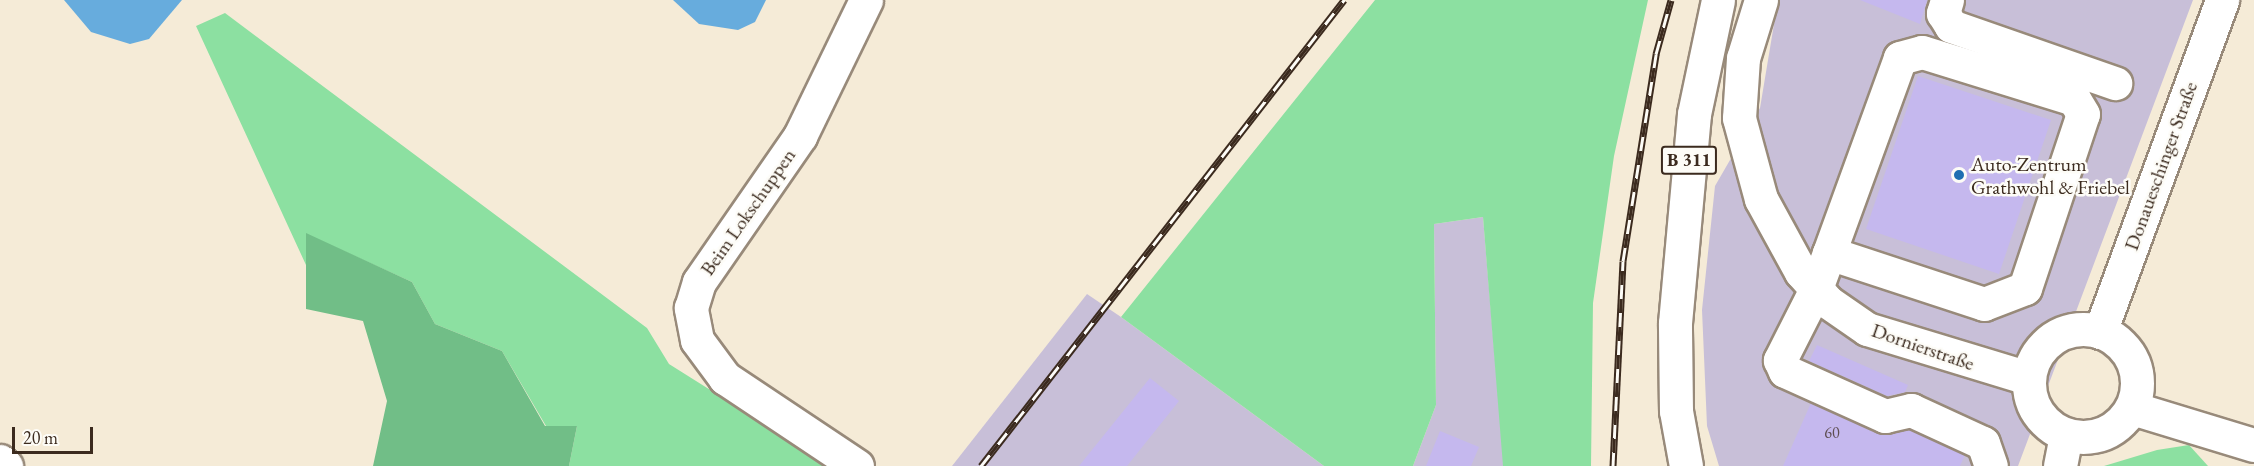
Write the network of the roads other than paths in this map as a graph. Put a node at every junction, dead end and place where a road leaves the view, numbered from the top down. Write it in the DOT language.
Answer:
graph roads {
  1 [pos="866,0"];
  2 [pos="1718,0"];
  3 [pos="1761,0"];
  4 [pos="1947,0"];
  5 [pos="2222,0"];
  6 [pos="2115,83"];
  7 [pos="1829,253"];
  8 [pos="1816,289"];
  9 [pos="2100,332"];
  10 [pos="2028,378"];
  11 [pos="2132,408"];
  12 [pos="2254,445"];
  13 [pos="2063,451"];
  14 [pos="0,461"];
  15 [pos="6,466"];
  16 [pos="857,466"];
  17 [pos="1686,466"];
  18 [pos="1991,466"];
  1 -- 16 [label="street, Beim Lokschuppen"];
  2 -- 17 [label="street, B 311"];
  3 -- 8 [label="street, Dornierstraße"];
  4 -- 6 [label="street"];
  5 -- 9 [label="street, Donaueschinger Straße"];
  7 -- 7 [label="street"];
  7 -- 8 [label="street"];
  8 -- 10 [label="street, Dornierstraße"];
  8 -- 18 [label="street"];
  9 -- 10 [label="street"];
  9 -- 11 [label="street"];
  10 -- 13 [label="street"];
  11 -- 12 [label="street"];
  11 -- 13 [label="street"];
  14 -- 15 [label="street"];
}
